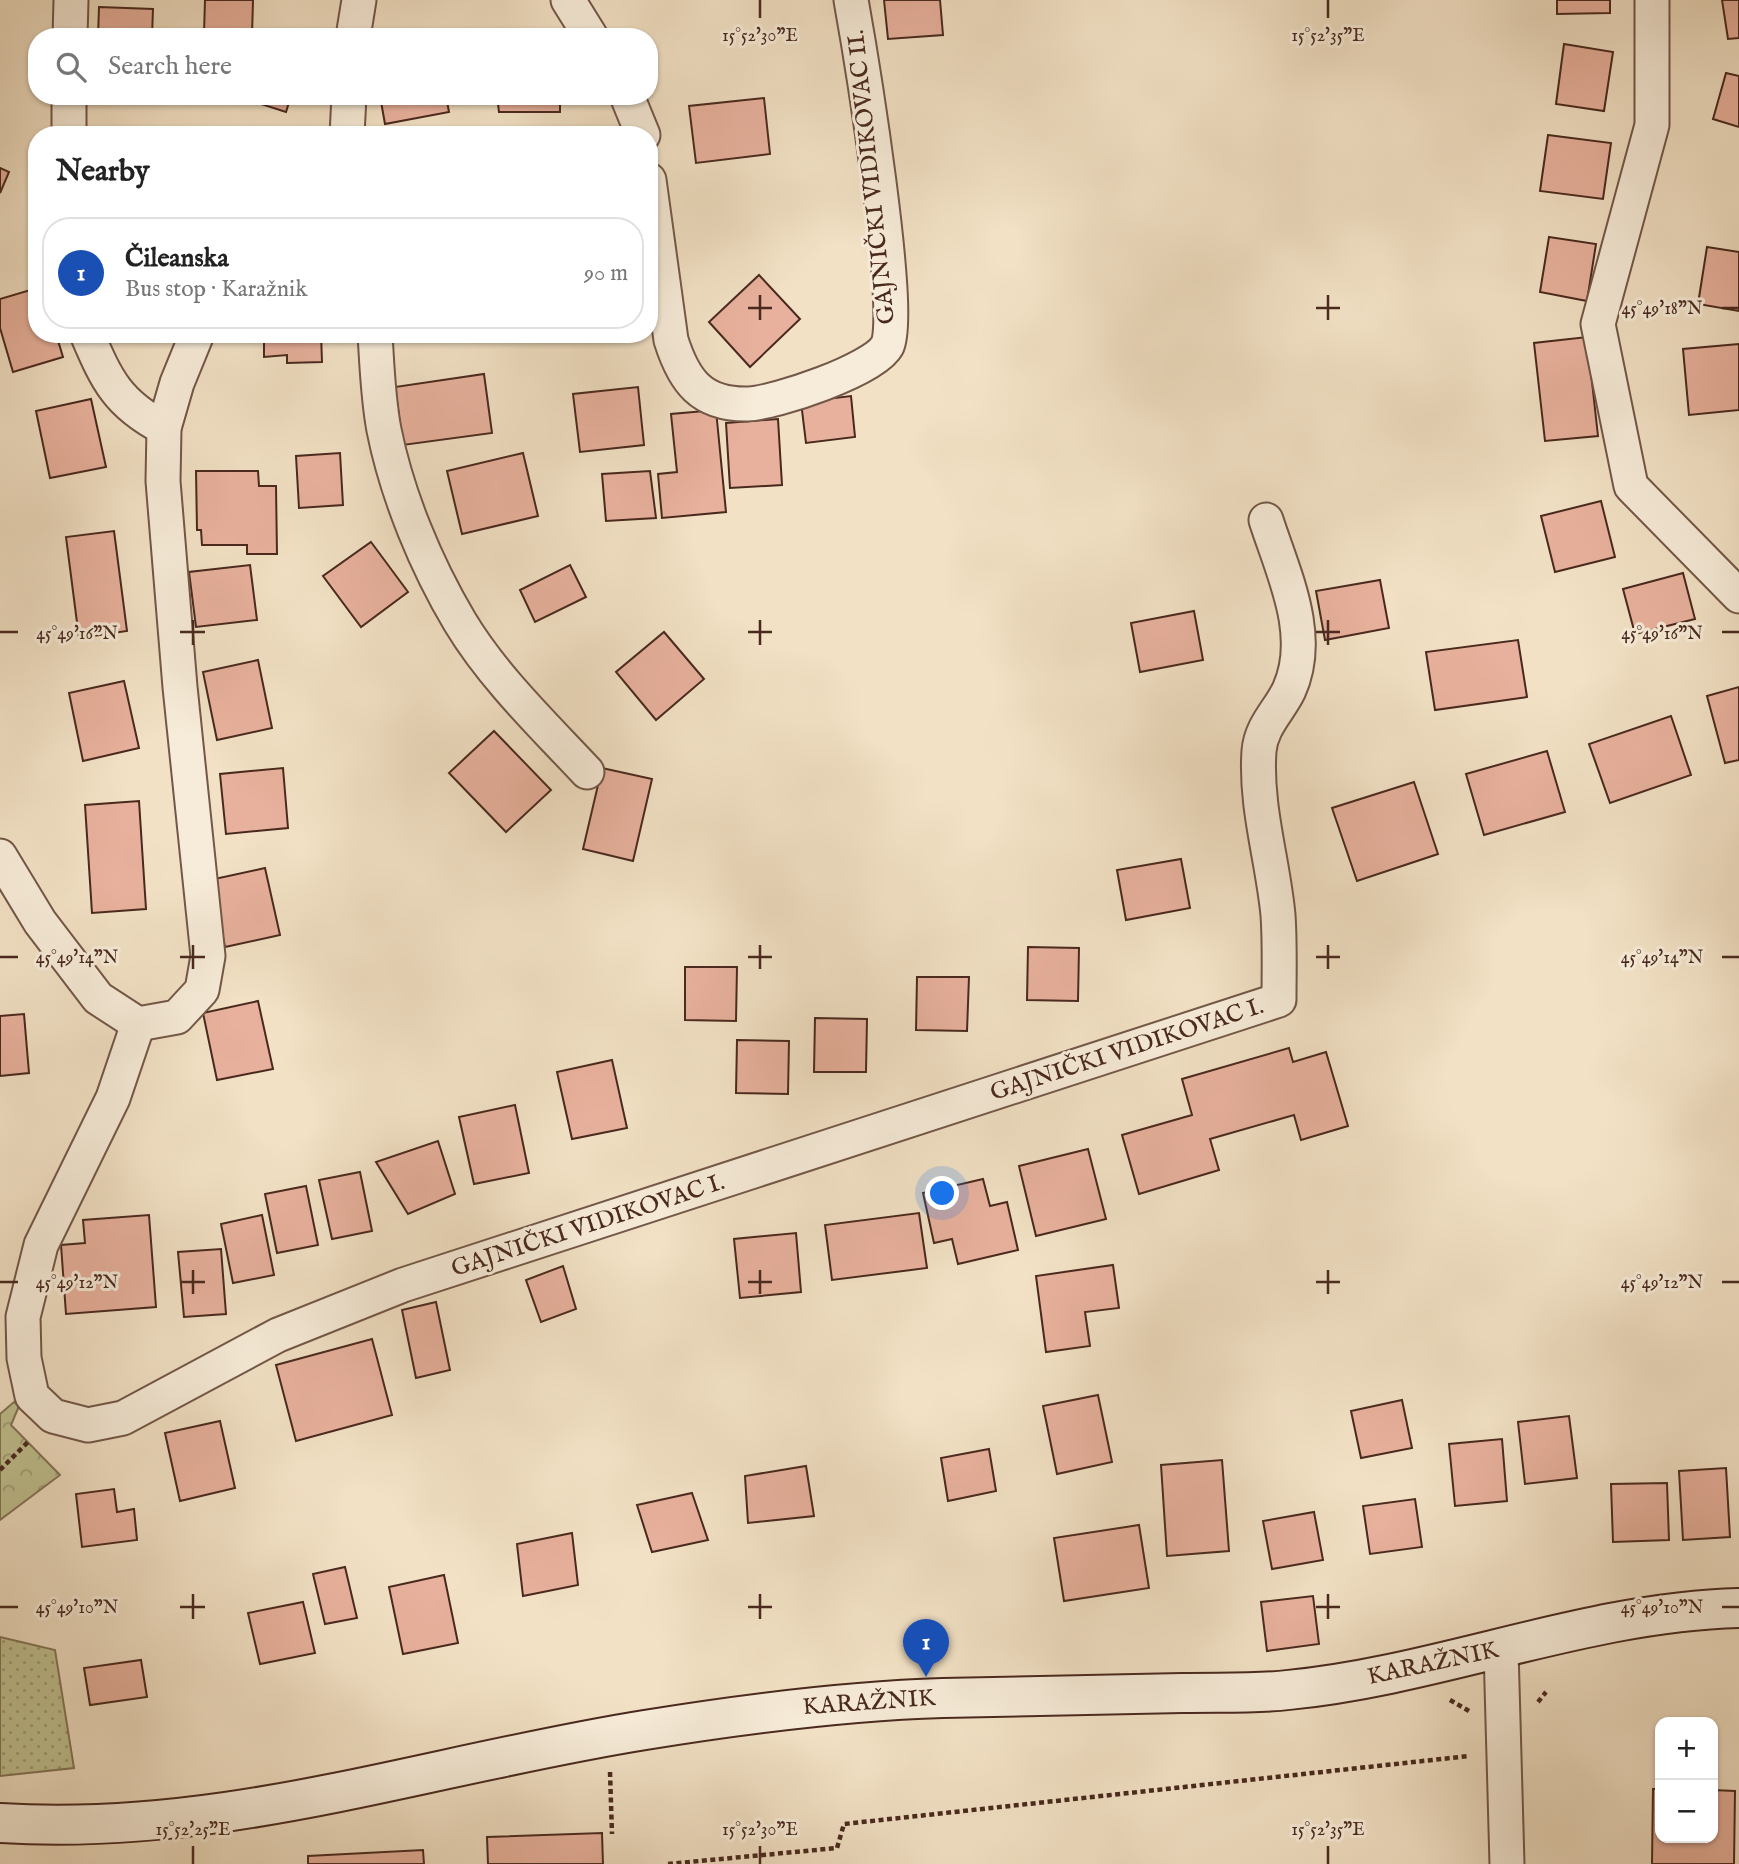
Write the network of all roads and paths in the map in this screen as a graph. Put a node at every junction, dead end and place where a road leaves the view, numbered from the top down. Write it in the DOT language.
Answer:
graph roads {
  1 [pos="71,0"];
  2 [pos="359,0"];
  3 [pos="568,0"];
  4 [pos="851,0"];
  5 [pos="1652,0"];
  6 [pos="71,28"];
  7 [pos="354,28"];
  8 [pos="585,28"];
  9 [pos="69,105"];
  10 [pos="348,105"];
  11 [pos="631,105"];
  12 [pos="69,126"];
  13 [pos="347,126"];
  14 [pos="639,126"];
  15 [pos="658,245"];
  16 [pos="91,343"];
  17 [pos="193,343"];
  18 [pos="375,343"];
  19 [pos="164,428"];
  20 [pos="1266,520"];
  21 [pos="1739,596"];
  22 [pos="587,772"];
  23 [pos="0,856"];
  24 [pos="138,1024"];
  25 [pos="1739,1608"];
  26 [pos="1501,1649"];
  27 [pos="1474,1755"];
  28 [pos="610,1759"];
  29 [pos="0,1823"];
  30 [pos="612,1834"];
  31 [pos="668,1864"];
  32 [pos="1507,1864"];
  1 -- 6 [label="street"];
  2 -- 7 [label="street"];
  3 -- 8 [label="street"];
  4 -- 15 [label="street, GAJNIČKI VIDIKOVAC II."];
  5 -- 21 [label="street"];
  9 -- 12 [label="street"];
  10 -- 13 [label="street"];
  11 -- 14 [label="street"];
  16 -- 19 [label="street"];
  17 -- 19 [label="street"];
  18 -- 22 [label="street"];
  19 -- 24 [label="street"];
  20 -- 24 [label="street, GAJNIČKI VIDIKOVAC I."];
  23 -- 24 [label="street"];
  25 -- 26 [label="street, KARAŽNIK"];
  26 -- 29 [label="street, KARAŽNIK"];
  26 -- 32 [label="street"];
  27 -- 31 [label="path"];
  28 -- 30 [label="path"];
}
